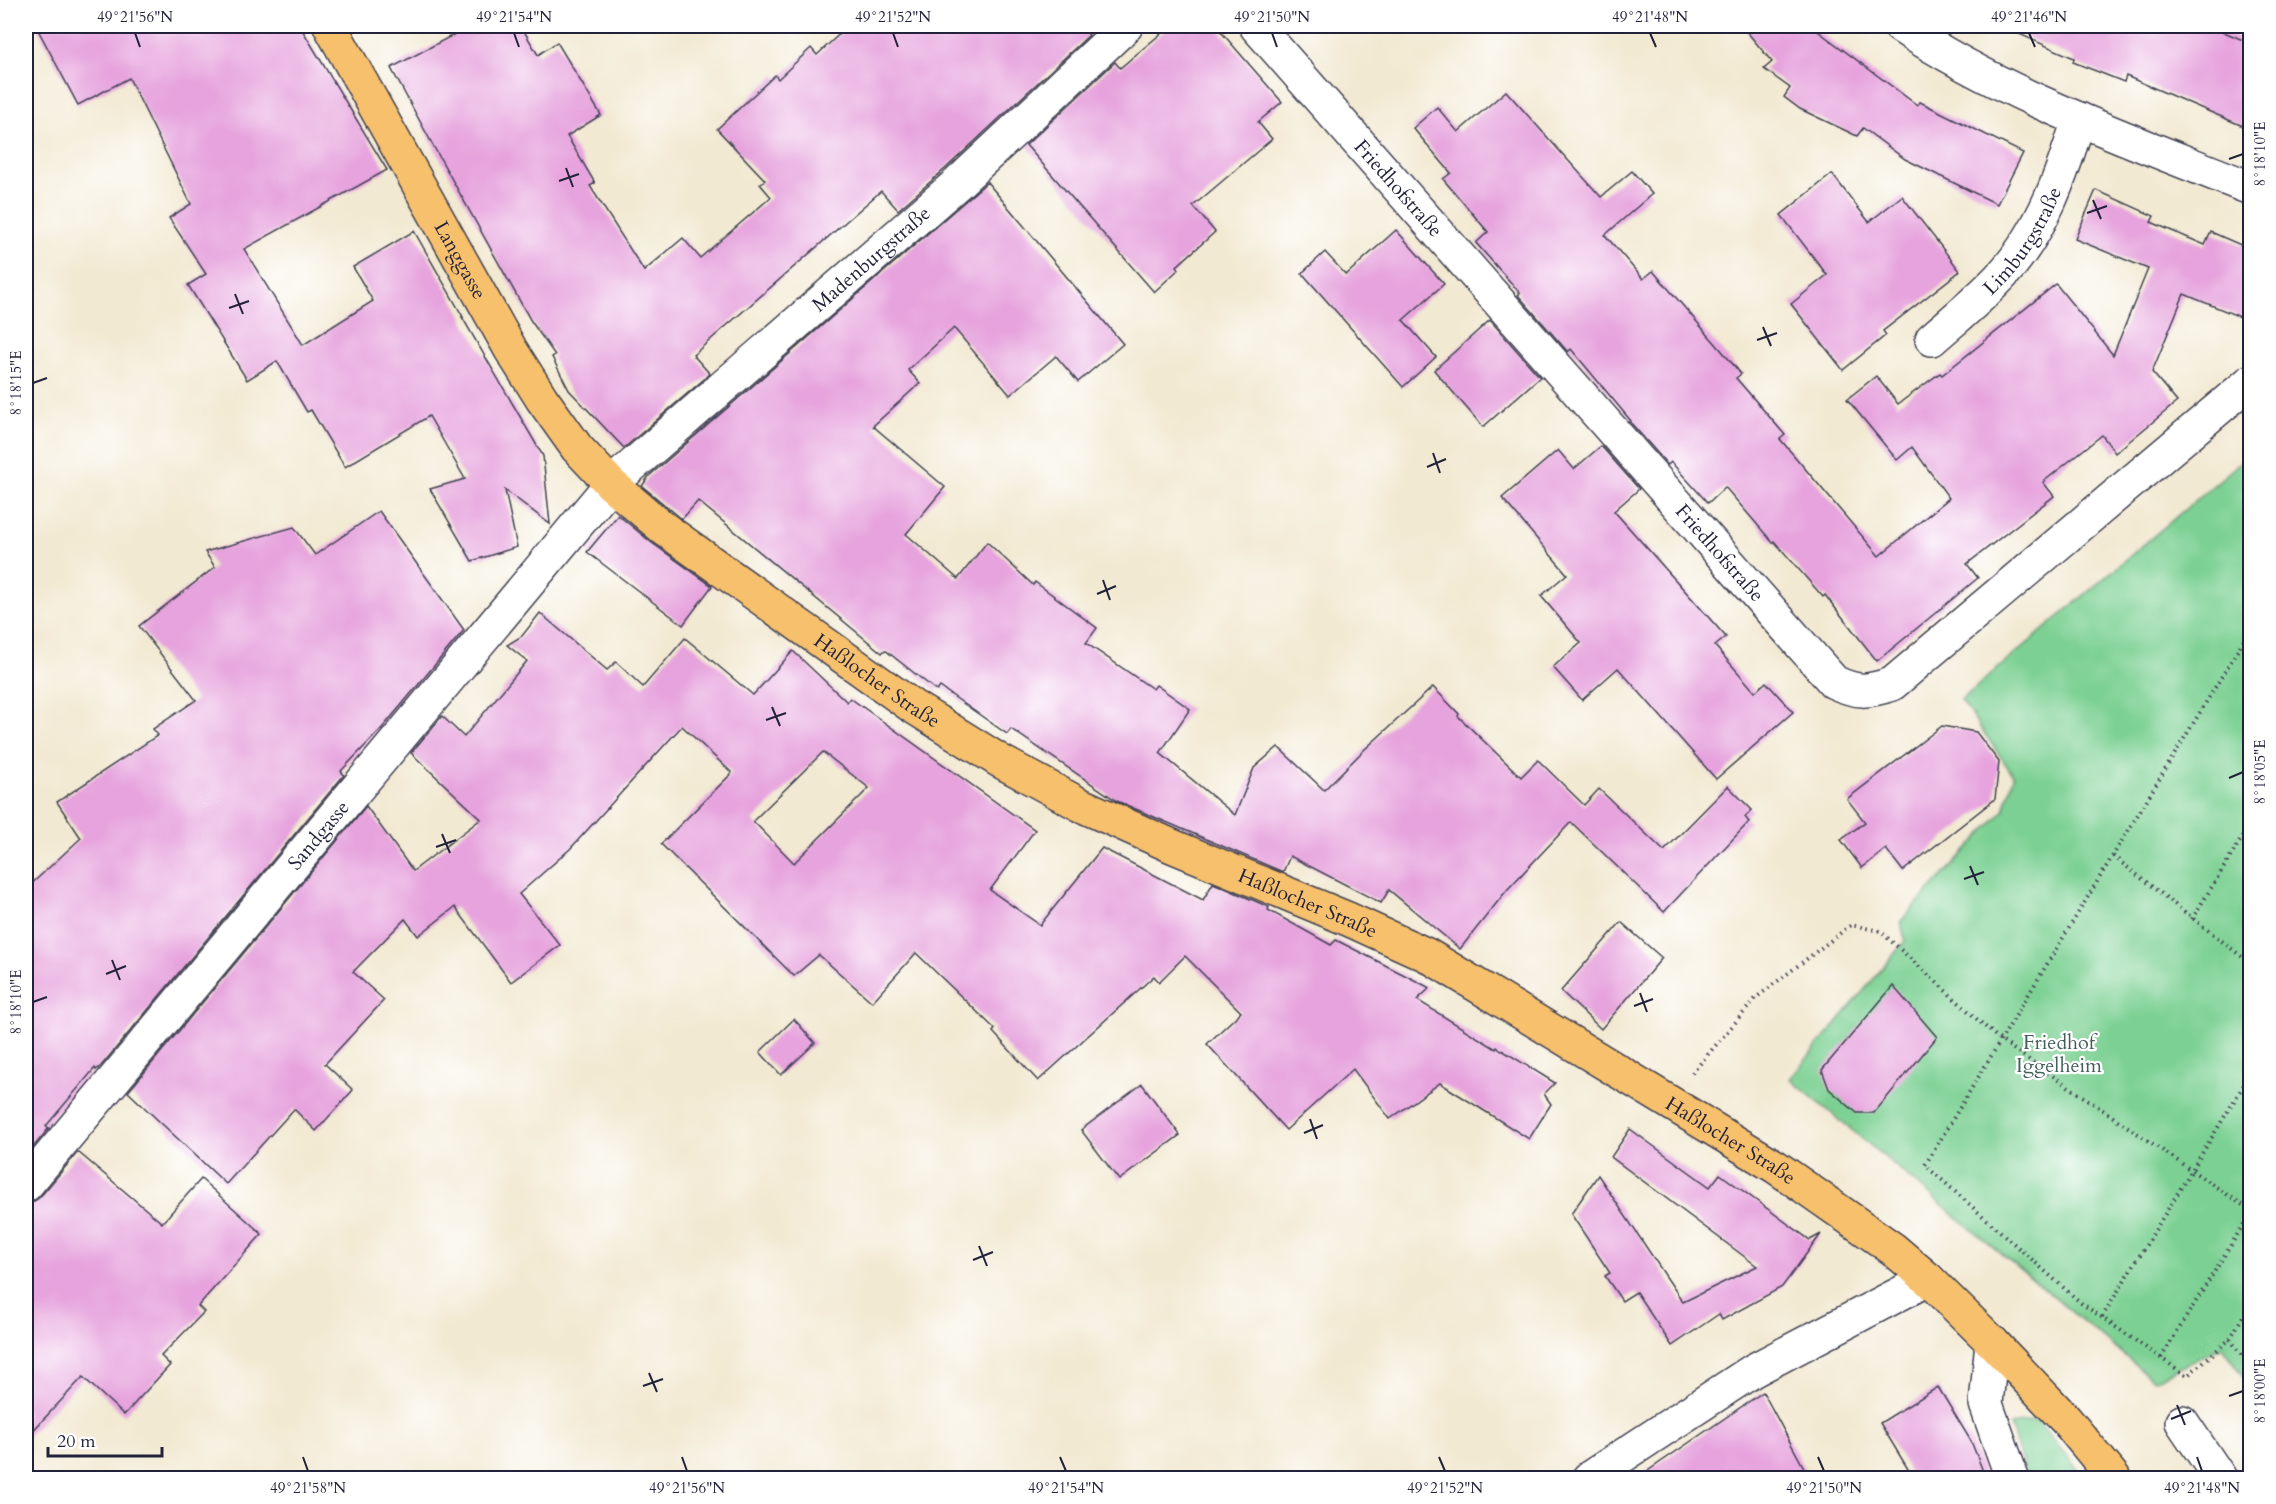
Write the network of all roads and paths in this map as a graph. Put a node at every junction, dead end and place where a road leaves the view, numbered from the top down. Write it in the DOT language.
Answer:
graph roads {
  1 [pos="330,26"];
  2 [pos="1126,26"];
  3 [pos="1256,26"];
  4 [pos="1900,26"];
  5 [pos="2079,119"];
  6 [pos="2250,188"];
  7 [pos="1932,339"];
  8 [pos="2250,382"];
  9 [pos="610,484"];
  10 [pos="2250,630"];
  11 [pos="2250,825"];
  12 [pos="2113,856"];
  13 [pos="2192,919"];
  14 [pos="2250,963"];
  15 [pos="2000,1040"];
  16 [pos="2250,1075"];
  17 [pos="1668,1101"];
  18 [pos="2192,1170"];
  19 [pos="26,1185"];
  20 [pos="2250,1212"];
  21 [pos="1928,1279"];
  22 [pos="2250,1304"];
  23 [pos="2102,1318"];
  24 [pos="2230,1339"];
  25 [pos="1992,1342"];
  26 [pos="2250,1349"];
  27 [pos="2242,1356"];
  28 [pos="2161,1358"];
  29 [pos="2250,1367"];
  30 [pos="2182,1422"];
  31 [pos="1589,1479"];
  32 [pos="2012,1479"];
  33 [pos="2114,1479"];
  34 [pos="2220,1479"];
  1 -- 9 [label="main road, Langgasse"];
  2 -- 9 [label="street, Madenburgstraße"];
  3 -- 8 [label="street, Friedhofstraße"];
  4 -- 5 [label="street"];
  5 -- 6 [label="street"];
  5 -- 7 [label="street, Limburgstraße"];
  9 -- 17 [label="main road, Haßlocher Straße"];
  9 -- 19 [label="street, Sandgasse"];
  10 -- 12 [label="path"];
  11 -- 13 [label="path"];
  12 -- 13 [label="path"];
  12 -- 15 [label="path"];
  13 -- 14 [label="path"];
  15 -- 17 [label="path"];
  15 -- 18 [label="path"];
  15 -- 23 [label="path"];
  16 -- 18 [label="path"];
  17 -- 21 [label="main road, Haßlocher Straße"];
  18 -- 20 [label="path"];
  18 -- 23 [label="path"];
  20 -- 28 [label="path"];
  21 -- 25 [label="main road, Haßlocher Straße"];
  21 -- 31 [label="street"];
  22 -- 24 [label="path"];
  23 -- 28 [label="path"];
  24 -- 27 [label="path"];
  24 -- 28 [label="path"];
  25 -- 32 [label="street"];
  25 -- 33 [label="main road, Haßlocher Straße"];
  26 -- 27 [label="path"];
  27 -- 29 [label="path"];
  30 -- 34 [label="street"];
}
